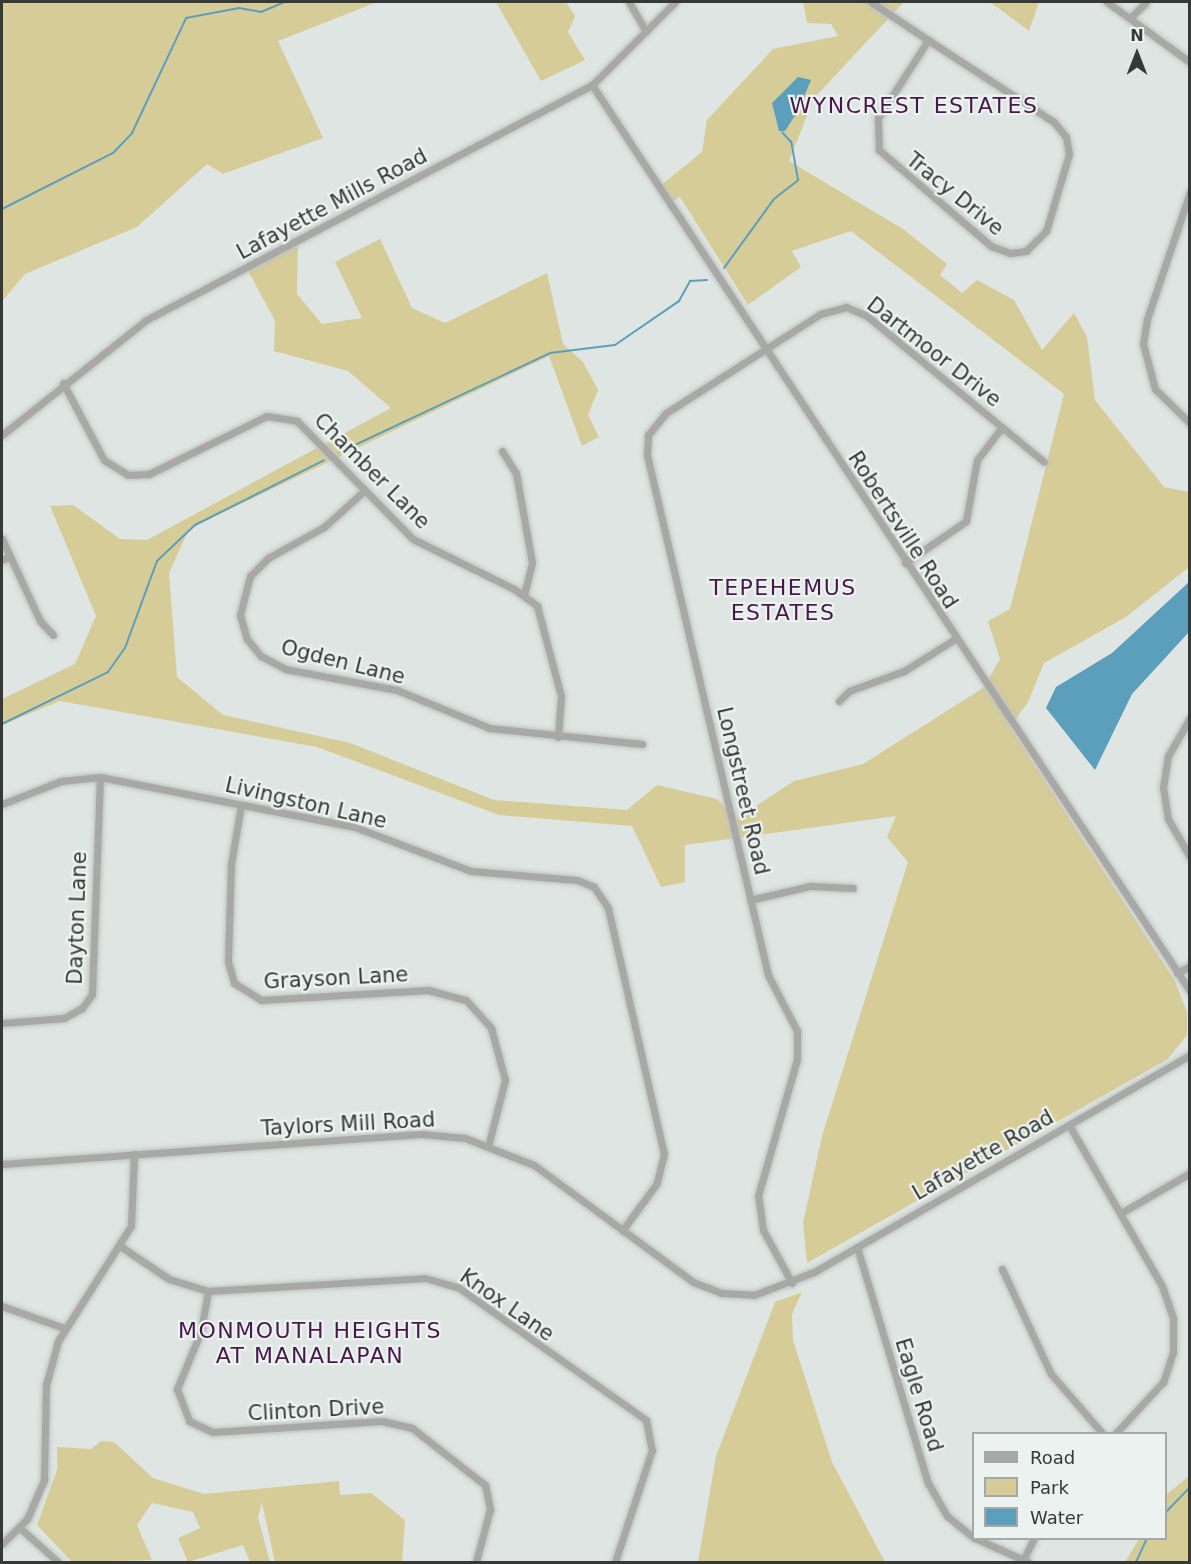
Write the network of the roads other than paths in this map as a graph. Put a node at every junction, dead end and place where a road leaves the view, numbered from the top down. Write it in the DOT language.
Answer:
graph roads {
  1 [pos="629,2"];
  2 [pos="675,2"];
  3 [pos="871,2"];
  4 [pos="1107,2"];
  5 [pos="1146,2"];
  6 [pos="1131,17"];
  7 [pos="646,31"];
  8 [pos="928,40"];
  9 [pos="1190,62"];
  10 [pos="592,85"];
  11 [pos="1190,192"];
  12 [pos="1187,209"];
  13 [pos="765,351"];
  14 [pos="63,383"];
  15 [pos="1190,423"];
  16 [pos="1002,427"];
  17 [pos="2,435"];
  18 [pos="502,451"];
  19 [pos="1044,462"];
  20 [pos="364,491"];
  21 [pos="2,539"];
  22 [pos="10,556"];
  23 [pos="2,560"];
  24 [pos="905,563"];
  25 [pos="524,594"];
  26 [pos="53,635"];
  27 [pos="955,639"];
  28 [pos="839,701"];
  29 [pos="1190,718"];
  30 [pos="558,737"];
  31 [pos="642,744"];
  32 [pos="100,777"];
  33 [pos="2,804"];
  34 [pos="241,805"];
  35 [pos="1190,857"];
  36 [pos="853,888"];
  37 [pos="750,900"];
  38 [pos="1190,966"];
  39 [pos="1177,973"];
  40 [pos="1189,990"];
  41 [pos="2,1023"];
  42 [pos="1190,1055"];
  43 [pos="1069,1125"];
  44 [pos="489,1143"];
  45 [pos="134,1154"];
  46 [pos="2,1164"];
  47 [pos="1190,1173"];
  48 [pos="1120,1213"];
  49 [pos="622,1231"];
  50 [pos="120,1246"];
  51 [pos="857,1247"];
  52 [pos="1002,1269"];
  53 [pos="792,1283"];
  54 [pos="208,1290"];
  55 [pos="2,1306"];
  56 [pos="64,1328"];
  57 [pos="1101,1432"];
  58 [pos="1117,1432"];
  59 [pos="20,1528"];
  60 [pos="972,1536"];
  61 [pos="979,1540"];
  62 [pos="1034,1540"];
  63 [pos="2,1545"];
  64 [pos="1026,1561"];
  65 [pos="58,1563"];
  66 [pos="476,1563"];
  67 [pos="615,1563"];
  1 -- 7 [label="street"];
  2 -- 7 [label="street, Lafayette Mills Road"];
  3 -- 8 [label="street, Tracy Drive"];
  4 -- 6 [label="street"];
  5 -- 6 [label="street"];
  6 -- 9 [label="street"];
  7 -- 10 [label="street, Lafayette Mills Road"];
  8 -- 8 [label="street, Tracy Drive"];
  10 -- 13 [label="street, Robertsville Road"];
  10 -- 14 [label="street, Lafayette Mills Road"];
  11 -- 12 [label="street"];
  12 -- 15 [label="street"];
  13 -- 16 [label="street, Dartmoor Drive"];
  13 -- 24 [label="street, Robertsville Road"];
  13 -- 37 [label="street, Longstreet Road"];
  14 -- 17 [label="street, Lafayette Mills Road"];
  14 -- 20 [label="street, Chamber Lane"];
  16 -- 19 [label="street, Dartmoor Drive"];
  16 -- 24 [label="street"];
  18 -- 25 [label="street"];
  20 -- 25 [label="street, Chamber Lane"];
  20 -- 30 [label="street, Ogden Lane"];
  21 -- 22 [label="street"];
  22 -- 23 [label="street"];
  22 -- 26 [label="street"];
  24 -- 27 [label="street, Robertsville Road"];
  25 -- 30 [label="street, Chamber Lane"];
  27 -- 28 [label="street"];
  27 -- 39 [label="street, Robertsville Road"];
  29 -- 35 [label="street"];
  30 -- 31 [label="street, Ogden Lane"];
  32 -- 33 [label="street, Livingston Lane"];
  32 -- 34 [label="street, Livingston Lane"];
  32 -- 41 [label="street, Dayton Lane"];
  34 -- 44 [label="street, Grayson Lane"];
  34 -- 49 [label="street, Livingston Lane"];
  36 -- 37 [label="street"];
  37 -- 53 [label="street, Longstreet Road"];
  38 -- 39 [label="street"];
  39 -- 40 [label="street, Robertsville Road"];
  42 -- 43 [label="street, Lafayette Road"];
  43 -- 48 [label="street"];
  43 -- 51 [label="street, Lafayette Road"];
  44 -- 45 [label="street, Taylors Mill Road"];
  44 -- 49 [label="street, Taylors Mill Road"];
  45 -- 46 [label="street, Taylors Mill Road"];
  45 -- 50 [label="street"];
  47 -- 48 [label="street"];
  48 -- 58 [label="street"];
  49 -- 53 [label="street, Taylors Mill Road"];
  50 -- 54 [label="street, Knox Lane"];
  50 -- 56 [label="street"];
  51 -- 53 [label="street, Lafayette Road"];
  51 -- 60 [label="street, Eagle Road"];
  52 -- 57 [label="street"];
  54 -- 66 [label="street, Clinton Drive"];
  54 -- 67 [label="street, Knox Lane"];
  55 -- 56 [label="street"];
  56 -- 59 [label="street"];
  59 -- 63 [label="street"];
  59 -- 65 [label="street"];
  61 -- 64 [label="street, Eagle Road"];
  62 -- 64 [label="street"];
}
